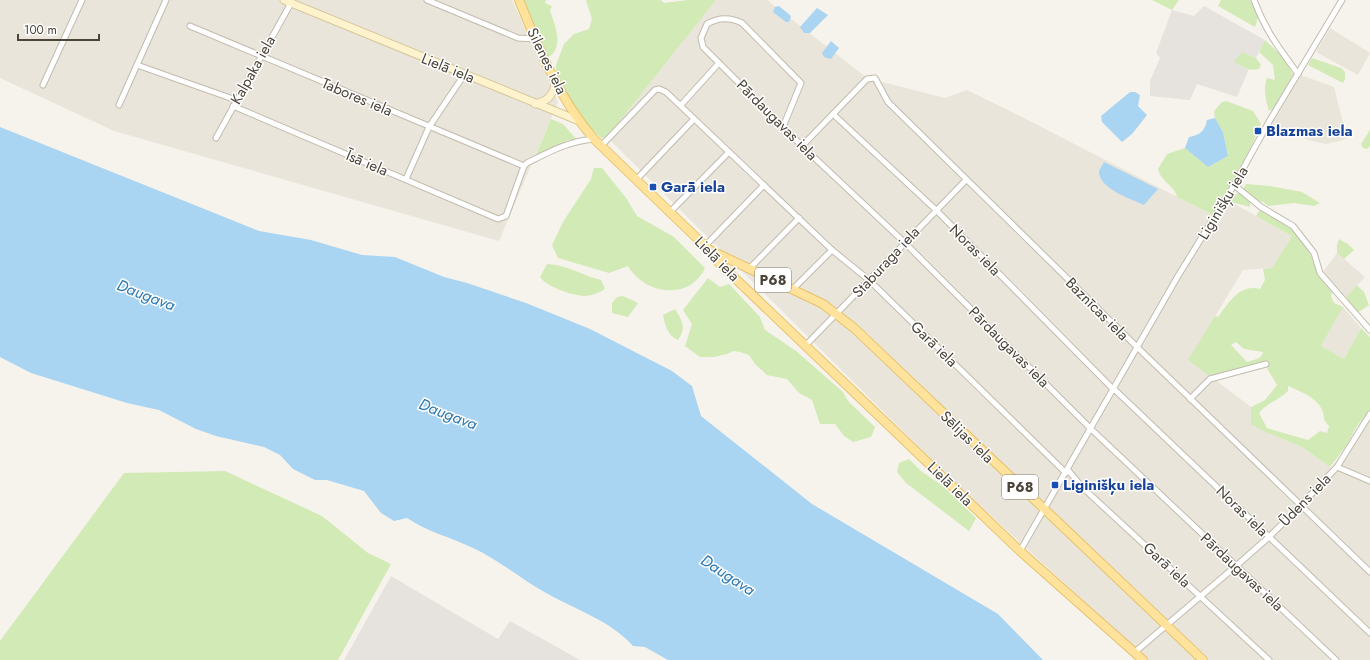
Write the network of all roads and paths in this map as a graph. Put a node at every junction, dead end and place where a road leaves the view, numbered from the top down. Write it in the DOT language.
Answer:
graph roads {
  1 [pos="82,0"];
  2 [pos="166,0"];
  3 [pos="427,0"];
  4 [pos="519,0"];
  5 [pos="1254,0"];
  6 [pos="1342,0"];
  7 [pos="287,1"];
  8 [pos="190,26"];
  9 [pos="535,39"];
  10 [pos="261,56"];
  11 [pos="719,63"];
  12 [pos="137,65"];
  13 [pos="464,74"];
  14 [pos="1298,74"];
  15 [pos="555,82"];
  16 [pos="43,85"];
  17 [pos="236,100"];
  18 [pos="535,104"];
  19 [pos="119,105"];
  20 [pos="680,105"];
  21 [pos="233,106"];
  22 [pos="833,114"];
  23 [pos="694,119"];
  24 [pos="577,120"];
  25 [pos="428,127"];
  26 [pos="783,127"];
  27 [pos="216,138"];
  28 [pos="594,139"];
  29 [pos="601,146"];
  30 [pos="802,146"];
  31 [pos="729,152"];
  32 [pos="524,166"];
  33 [pos="406,179"];
  34 [pos="636,180"];
  35 [pos="966,180"];
  36 [pos="764,185"];
  37 [pos="1234,185"];
  38 [pos="936,210"];
  39 [pos="669,213"];
  40 [pos="799,218"];
  41 [pos="904,242"];
  42 [pos="706,247"];
  43 [pos="832,250"];
  44 [pos="749,269"];
  45 [pos="869,280"];
  46 [pos="793,289"];
  47 [pos="836,314"];
  48 [pos="1370,330"];
  49 [pos="806,345"];
  50 [pos="1138,348"];
  51 [pos="1266,364"];
  52 [pos="1114,390"];
  53 [pos="1190,399"];
  54 [pos="1370,414"];
  55 [pos="1091,429"];
  56 [pos="1337,468"];
  57 [pos="1067,471"];
  58 [pos="1370,480"];
  59 [pos="1300,506"];
  60 [pos="1044,510"];
  61 [pos="1269,537"];
  62 [pos="1020,551"];
  63 [pos="1236,566"];
  64 [pos="1370,572"];
  65 [pos="1201,596"];
  66 [pos="1166,624"];
  67 [pos="1370,633"];
  68 [pos="1135,652"];
  69 [pos="1143,660"];
  70 [pos="1203,660"];
  71 [pos="1268,660"];
  72 [pos="1336,660"];
  1 -- 16 [label="street"];
  2 -- 12 [label="street"];
  3 -- 9 [label="street"];
  4 -- 9 [label="main road, Silenes iela / P68"];
  5 -- 14 [label="street"];
  6 -- 14 [label="street, Liginišķu iela"];
  7 -- 10 [label="street, Kalpaka iela"];
  7 -- 13 [label="street, Lielā iela"];
  8 -- 10 [label="street, Tabores iela"];
  9 -- 15 [label="main road, Silenes iela / P68"];
  10 -- 17 [label="street, Kalpaka iela"];
  10 -- 25 [label="street, Tabores iela"];
  11 -- 20 [label="street"];
  11 -- 26 [label="street, Pārdaugavas iela"];
  11 -- 26 [label="street, Pārdaugavas iela"];
  12 -- 17 [label="street"];
  12 -- 19 [label="street"];
  13 -- 18 [label="street, Lielā iela"];
  13 -- 25 [label="street"];
  14 -- 37 [label="street, Liginišķu iela"];
  15 -- 18 [label="street"];
  15 -- 24 [label="main road, Silenes iela / P68"];
  17 -- 21 [label="street, Kalpaka iela"];
  18 -- 24 [label="street, Lielā iela"];
  20 -- 23 [label="street, Garā iela"];
  20 -- 29 [label="street, Garā iela"];
  21 -- 27 [label="street, Kalpaka iela"];
  21 -- 33 [label="street, Īsā iela"];
  22 -- 30 [label="street"];
  22 -- 35 [label="street, Baznīcas iela"];
  22 -- 38 [label="street, Noras iela"];
  23 -- 31 [label="street, Garā iela"];
  23 -- 34 [label="street"];
  24 -- 28 [label="main road, Lielā iela / P68"];
  25 -- 32 [label="street, Tabores iela"];
  25 -- 33 [label="street"];
  26 -- 30 [label="street, Pārdaugavas iela"];
  28 -- 29 [label="main road, Lielā iela / P68"];
  28 -- 32 [label="street"];
  29 -- 34 [label="main road, Lielā iela / P68"];
  30 -- 41 [label="street, Pārdaugavas iela"];
  31 -- 36 [label="street, Garā iela"];
  31 -- 39 [label="street"];
  32 -- 33 [label="street, Īsā iela"];
  34 -- 39 [label="main road, Lielā iela / P68"];
  35 -- 38 [label="street, Staburaga iela"];
  35 -- 50 [label="street, Baznīcas iela"];
  36 -- 40 [label="street, Garā iela"];
  36 -- 42 [label="street"];
  37 -- 48 [label="street"];
  37 -- 50 [label="street, Liginišķu iela"];
  38 -- 41 [label="street, Staburaga iela"];
  38 -- 52 [label="street, Noras iela"];
  39 -- 42 [label="main road, Lielā iela / P68"];
  40 -- 43 [label="street, Garā iela"];
  40 -- 44 [label="street"];
  41 -- 45 [label="street, Staburaga iela"];
  41 -- 55 [label="street, Pārdaugavas iela"];
  42 -- 44 [label="main road, Sēlijas iela / P68"];
  42 -- 49 [label="main road, Lielā iela / P68"];
  43 -- 45 [label="street, Garā iela"];
  43 -- 46 [label="street"];
  44 -- 46 [label="main road, Sēlijas iela / P68"];
  45 -- 47 [label="street, Staburaga iela"];
  45 -- 57 [label="street, Garā iela"];
  46 -- 47 [label="main road, Sēlijas iela / P68"];
  47 -- 49 [label="street, Staburaga iela"];
  47 -- 60 [label="main road, Sēlijas iela / P68"];
  49 -- 62 [label="main road, Lielā iela / P68"];
  50 -- 52 [label="street, Liginišķu iela"];
  50 -- 53 [label="street, Baznīcas iela"];
  51 -- 53 [label="street"];
  52 -- 55 [label="street, Liginišķu iela"];
  52 -- 61 [label="street, Noras iela"];
  53 -- 59 [label="street, Baznīcas iela"];
  54 -- 56 [label="street, Ūdens iela"];
  55 -- 57 [label="street, Liginišķu iela"];
  55 -- 63 [label="street, Pārdaugavas iela"];
  56 -- 58 [label="street"];
  56 -- 59 [label="street, Ūdens iela"];
  57 -- 60 [label="street, Liginišķu iela"];
  57 -- 65 [label="street, Garā iela"];
  59 -- 61 [label="street, Ūdens iela"];
  59 -- 64 [label="street, Baznīcas iela"];
  60 -- 62 [label="street, Liginišķu iela"];
  60 -- 66 [label="main road, Sēlijas iela / P68"];
  61 -- 63 [label="street, Ūdens iela"];
  61 -- 67 [label="street, Noras iela"];
  62 -- 68 [label="main road, Lielā iela / P68"];
  63 -- 65 [label="street, Ūdens iela"];
  63 -- 72 [label="street, Pārdaugavas iela"];
  65 -- 66 [label="street, Ūdens iela"];
  65 -- 71 [label="street, Garā iela"];
  66 -- 68 [label="street, Ūdens iela"];
  66 -- 70 [label="main road, Sēlijas iela / P68"];
  68 -- 69 [label="main road, Lielā iela / P68"];
}
